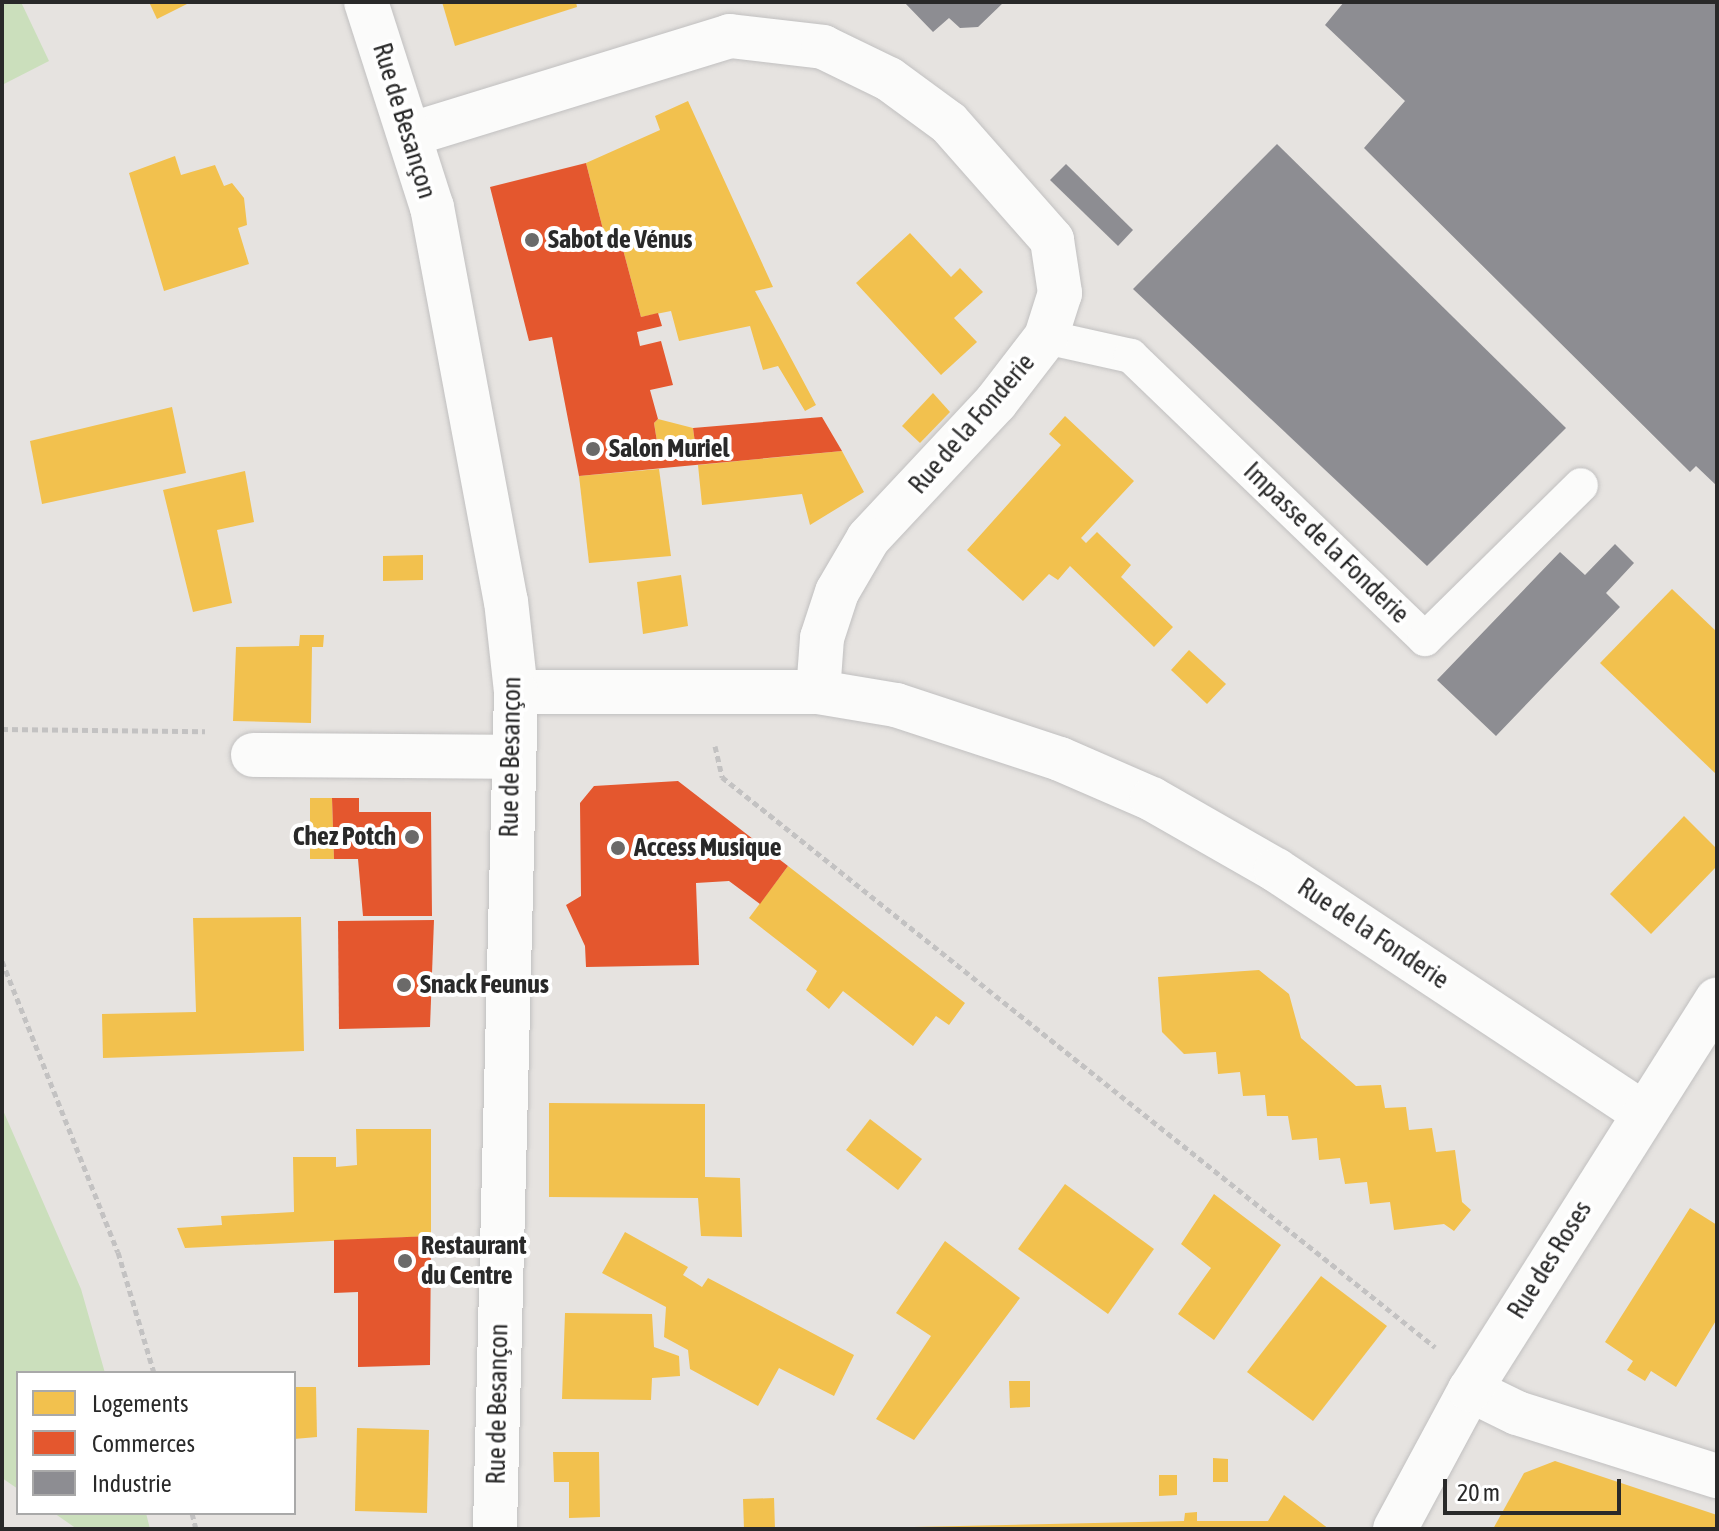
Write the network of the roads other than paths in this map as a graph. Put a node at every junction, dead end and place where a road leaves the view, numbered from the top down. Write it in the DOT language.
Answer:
graph roads {
  1 [pos="366,2"];
  2 [pos="412,134"];
  3 [pos="1046,337"];
  4 [pos="1581,485"];
  5 [pos="516,692"];
  6 [pos="818,692"];
  7 [pos="253,755"];
  8 [pos="513,757"];
  9 [pos="1717,999"];
  10 [pos="1643,1113"];
  11 [pos="1470,1390"];
  12 [pos="1717,1476"];
  13 [pos="495,1529"];
  14 [pos="1395,1529"];
  1 -- 2 [label="street, Rue de Besançon"];
  2 -- 3 [label="street, Rue de la Fonderie"];
  2 -- 5 [label="street, Rue de Besançon"];
  3 -- 4 [label="lane, Impasse de la Fonderie"];
  3 -- 6 [label="street, Rue de la Fonderie"];
  5 -- 6 [label="street, Rue de la Fonderie"];
  5 -- 8 [label="street, Rue de Besançon"];
  6 -- 10 [label="street, Rue de la Fonderie"];
  7 -- 8 [label="street"];
  8 -- 13 [label="street, Rue de Besançon"];
  9 -- 10 [label="street, Rue des Roses"];
  10 -- 11 [label="street, Rue des Roses"];
  11 -- 12 [label="street"];
  11 -- 14 [label="street, Rue des Roses"];
}
